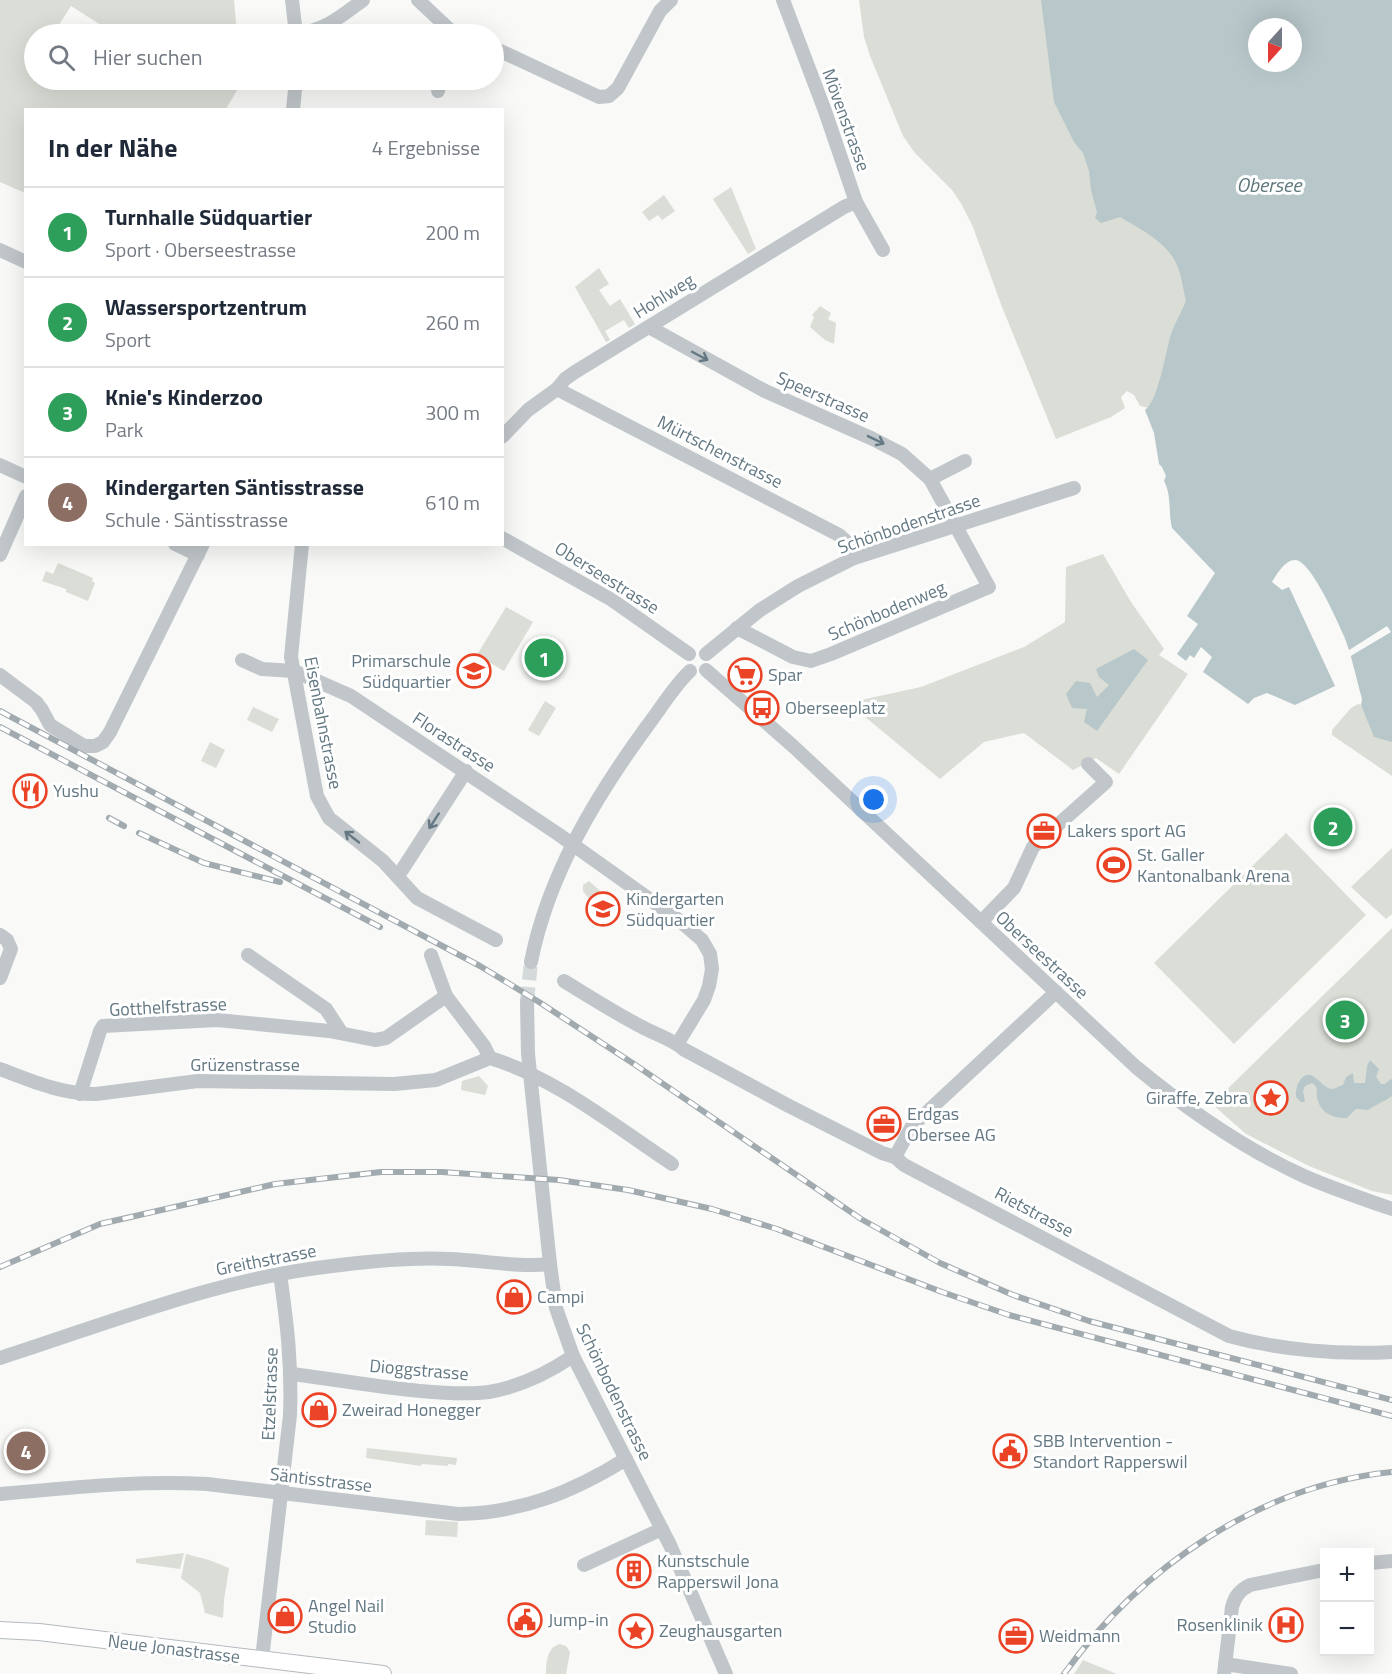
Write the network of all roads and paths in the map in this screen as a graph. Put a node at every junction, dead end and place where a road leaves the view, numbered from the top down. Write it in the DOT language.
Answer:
graph roads {
  1 [pos="291,0"];
  2 [pos="363,0"];
  3 [pos="418,0"];
  4 [pos="671,0"];
  5 [pos="783,0"];
  6 [pos="295,24"];
  7 [pos="331,24"];
  8 [pos="443,24"];
  9 [pos="504,53"];
  10 [pos="295,90"];
  11 [pos="293,108"];
  12 [pos="856,202"];
  13 [pos="0,250"];
  14 [pos="883,250"];
  15 [pos="24,261"];
  16 [pos="649,327"];
  17 [pos="557,389"];
  18 [pos="504,435"];
  19 [pos="965,461"];
  20 [pos="0,465"];
  21 [pos="24,476"];
  22 [pos="930,479"];
  23 [pos="1074,488"];
  24 [pos="24,501"];
  25 [pos="957,526"];
  26 [pos="504,539"];
  27 [pos="183,546"];
  28 [pos="302,546"];
  29 [pos="200,550"];
  30 [pos="0,555"];
  31 [pos="854,558"];
  32 [pos="737,628"];
  33 [pos="689,654"];
  34 [pos="706,654"];
  35 [pos="242,660"];
  36 [pos="706,670"];
  37 [pos="294,671"];
  38 [pos="690,671"];
  39 [pos="0,675"];
  40 [pos="1088,764"];
  41 [pos="466,771"];
  42 [pos="573,845"];
  43 [pos="397,874"];
  44 [pos="981,922"];
  45 [pos="0,935"];
  46 [pos="496,940"];
  47 [pos="248,955"];
  48 [pos="431,955"];
  49 [pos="531,962"];
  50 [pos="0,978"];
  51 [pos="564,981"];
  52 [pos="1056,992"];
  53 [pos="446,996"];
  54 [pos="527,1001"];
  55 [pos="341,1032"];
  56 [pos="678,1043"];
  57 [pos="490,1058"];
  58 [pos="0,1069"];
  59 [pos="530,1072"];
  60 [pos="80,1094"];
  61 [pos="895,1157"];
  62 [pos="672,1164"];
  63 [pos="1392,1209"];
  64 [pos="550,1263"];
  65 [pos="280,1274"];
  66 [pos="1392,1352"];
  67 [pos="573,1356"];
  68 [pos="0,1358"];
  69 [pos="291,1374"];
  70 [pos="626,1459"];
  71 [pos="282,1493"];
  72 [pos="0,1494"];
  73 [pos="662,1529"];
  74 [pos="1392,1562"];
  75 [pos="1374,1563"];
  76 [pos="584,1565"];
  77 [pos="1320,1571"];
  78 [pos="0,1630"];
  79 [pos="265,1664"];
  80 [pos="1224,1669"];
  81 [pos="724,1673"];
  82 [pos="382,1674"];
  83 [pos="1291,1674"];
  1 -- 6 [label="street"];
  2 -- 7 [label="street"];
  3 -- 8 [label="street"];
  4 -- 9 [label="street"];
  5 -- 12 [label="street, Mövenstrasse"];
  10 -- 11 [label="street"];
  12 -- 14 [label="street, Mövenstrasse"];
  12 -- 16 [label="street, Hohlweg"];
  13 -- 15 [label="street"];
  16 -- 17 [label="street, Hohlweg"];
  16 -- 22 [label="street, Speerstrasse, one-way"];
  17 -- 18 [label="street, Hohlweg"];
  17 -- 31 [label="street, Mürtschenstrasse"];
  19 -- 22 [label="street"];
  20 -- 21 [label="street"];
  22 -- 25 [label="street, Speerstrasse"];
  23 -- 25 [label="street, Schönbodenstrasse"];
  24 -- 30 [label="street"];
  25 -- 31 [label="street, Schönbodenstrasse"];
  25 -- 32 [label="street, Schönbodenweg"];
  26 -- 33 [label="street, Oberseestrasse"];
  27 -- 29 [label="street"];
  28 -- 37 [label="street, Eisenbahnstrasse"];
  29 -- 39 [label="street"];
  31 -- 32 [label="street, Schönbodenstrasse"];
  32 -- 34 [label="street, Schönbodenstrasse"];
  33 -- 34 [label="street"];
  33 -- 38 [label="street"];
  34 -- 36 [label="street"];
  35 -- 37 [label="street, Florastrasse"];
  36 -- 38 [label="street"];
  36 -- 44 [label="street, Oberseestrasse"];
  37 -- 41 [label="street, Florastrasse"];
  43 -- 37 [label="street, Eisenbahnstrasse, one-way"];
  38 -- 42 [label="street"];
  40 -- 44 [label="street"];
  41 -- 42 [label="street, Florastrasse"];
  41 -- 43 [label="street, one-way"];
  42 -- 49 [label="street"];
  42 -- 56 [label="street"];
  43 -- 46 [label="street, Eisenbahnstrasse"];
  44 -- 52 [label="street, Oberseestrasse"];
  45 -- 50 [label="street"];
  47 -- 55 [label="street"];
  48 -- 53 [label="street"];
  51 -- 56 [label="street, Rietstrasse"];
  52 -- 61 [label="street"];
  52 -- 63 [label="street, Oberseestrasse"];
  53 -- 55 [label="street, Gotthelfstrasse"];
  53 -- 57 [label="street"];
  54 -- 59 [label="street, Schönbodenstrasse"];
  55 -- 60 [label="street, Gotthelfstrasse"];
  56 -- 61 [label="street, Rietstrasse"];
  57 -- 59 [label="street"];
  57 -- 60 [label="street, Grüzenstrasse"];
  58 -- 60 [label="street, Grüzenstrasse"];
  59 -- 62 [label="street"];
  59 -- 64 [label="street, Schönbodenstrasse"];
  61 -- 66 [label="street, Rietstrasse"];
  64 -- 65 [label="street, Greithstrasse"];
  64 -- 67 [label="street, Schönbodenstrasse"];
  65 -- 68 [label="street, Greithstrasse"];
  65 -- 69 [label="street, Etzelstrasse"];
  67 -- 69 [label="street, Dioggstrasse"];
  67 -- 70 [label="street, Schönbodenstrasse"];
  69 -- 71 [label="street, Etzelstrasse"];
  70 -- 71 [label="street, Säntisstrasse"];
  70 -- 73 [label="street, Schönbodenstrasse"];
  71 -- 72 [label="street, Säntisstrasse"];
  71 -- 79 [label="street, Etzelstrasse"];
  73 -- 76 [label="street"];
  73 -- 81 [label="street, Schönbodenstrasse"];
  74 -- 75 [label="street"];
  77 -- 80 [label="street"];
  78 -- 79 [label="main road, Neue Jonastrasse"];
  79 -- 82 [label="main road, Neue Jonastrasse"];
  80 -- 83 [label="street"];
}
